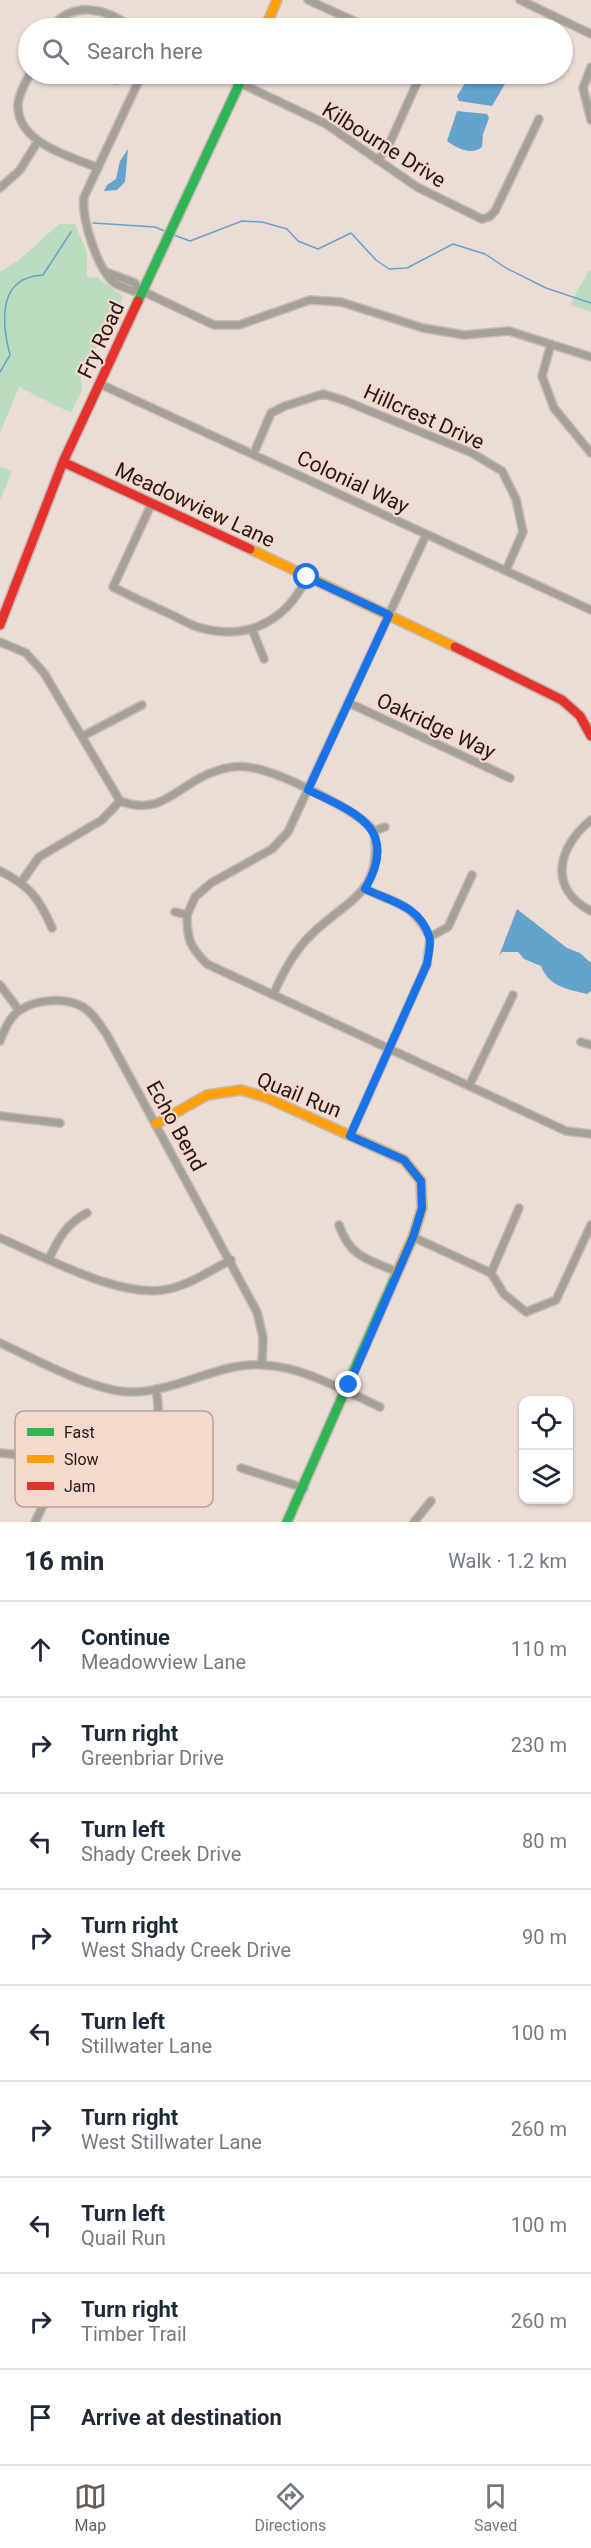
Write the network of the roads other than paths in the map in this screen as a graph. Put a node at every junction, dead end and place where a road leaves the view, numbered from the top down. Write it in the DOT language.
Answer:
graph roads {
  1 [pos="278,0"];
  2 [pos="308,0"];
  3 [pos="520,0"];
  4 [pos="59,18"];
  5 [pos="112,18"];
  6 [pos="270,18"];
  7 [pos="347,18"];
  8 [pos="558,18"];
  9 [pos="573,25"];
  10 [pos="591,34"];
  11 [pos="591,67"];
  12 [pos="25,84"];
  13 [pos="137,84"];
  14 [pos="240,84"];
  15 [pos="242,84"];
  16 [pos="416,84"];
  17 [pos="539,119"];
  18 [pos="591,120"];
  19 [pos="38,141"];
  20 [pos="377,160"];
  21 [pos="98,168"];
  22 [pos="0,188"];
  23 [pos="141,290"];
  24 [pos="551,344"];
  25 [pos="591,357"];
  26 [pos="100,384"];
  27 [pos="255,453"];
  28 [pos="591,453"];
  29 [pos="63,462"];
  30 [pos="151,505"];
  31 [pos="426,535"];
  32 [pos="506,570"];
  33 [pos="307,577"];
  34 [pos="591,610"];
  35 [pos="389,615"];
  36 [pos="0,625"];
  37 [pos="252,629"];
  38 [pos="0,642"];
  39 [pos="264,659"];
  40 [pos="349,703"];
  41 [pos="142,705"];
  42 [pos="83,736"];
  43 [pos="591,736"];
  44 [pos="510,778"];
  45 [pos="308,790"];
  46 [pos="120,801"];
  47 [pos="591,820"];
  48 [pos="386,827"];
  49 [pos="374,831"];
  50 [pos="0,871"];
  51 [pos="471,875"];
  52 [pos="22,881"];
  53 [pos="365,889"];
  54 [pos="591,910"];
  55 [pos="175,912"];
  56 [pos="188,915"];
  57 [pos="52,928"];
  58 [pos="430,937"];
  59 [pos="0,985"];
  60 [pos="273,995"];
  61 [pos="513,995"];
  62 [pos="19,1010"];
  63 [pos="0,1041"];
  64 [pos="581,1042"];
  65 [pos="591,1045"];
  66 [pos="388,1049"];
  67 [pos="469,1086"];
  68 [pos="0,1116"];
  69 [pos="60,1123"];
  70 [pos="156,1124"];
  71 [pos="591,1134"];
  72 [pos="350,1136"];
  73 [pos="519,1208"];
  74 [pos="87,1213"];
  75 [pos="339,1225"];
  76 [pos="591,1225"];
  77 [pos="413,1237"];
  78 [pos="0,1238"];
  79 [pos="49,1259"];
  80 [pos="231,1260"];
  81 [pos="398,1272"];
  82 [pos="491,1273"];
  83 [pos="0,1342"];
  84 [pos="262,1364"];
  85 [pos="156,1389"];
  86 [pos="346,1392"];
  87 [pos="380,1407"];
  88 [pos="160,1411"];
  89 [pos="0,1453"];
  90 [pos="15,1454"];
  91 [pos="241,1468"];
  92 [pos="304,1488"];
  93 [pos="431,1501"];
  94 [pos="42,1507"];
  95 [pos="34,1522"];
  96 [pos="287,1522"];
  97 [pos="414,1522"];
  1 -- 6 [label="street"];
  2 -- 7 [label="street"];
  3 -- 8 [label="street"];
  4 -- 5 [label="street"];
  9 -- 10 [label="street"];
  11 -- 18 [label="street"];
  12 -- 19 [label="street"];
  13 -- 21 [label="street"];
  14 -- 23 [label="street, Fry Road"];
  15 -- 20 [label="street, Kilbourne Drive"];
  16 -- 20 [label="street"];
  17 -- 20 [label="street, Kilbourne Drive"];
  19 -- 21 [label="street"];
  19 -- 22 [label="street"];
  21 -- 23 [label="street"];
  23 -- 24 [label="street"];
  23 -- 26 [label="street, Fry Road"];
  24 -- 25 [label="street"];
  24 -- 28 [label="street"];
  26 -- 27 [label="street, Colonial Way"];
  26 -- 29 [label="street, Fry Road"];
  27 -- 31 [label="street, Colonial Way"];
  27 -- 32 [label="street, Hillcrest Drive"];
  29 -- 30 [label="street, Meadowview Lane"];
  29 -- 36 [label="street, Fry Road"];
  30 -- 33 [label="street, Meadowview Lane"];
  30 -- 37 [label="street"];
  31 -- 32 [label="street, Colonial Way"];
  31 -- 35 [label="street"];
  32 -- 34 [label="street, Colonial Way"];
  33 -- 35 [label="street, Meadowview Lane"];
  33 -- 37 [label="street"];
  35 -- 40 [label="street"];
  35 -- 43 [label="street, Meadowview Lane"];
  37 -- 39 [label="street"];
  38 -- 42 [label="street"];
  40 -- 44 [label="street, Oakridge Way"];
  40 -- 45 [label="street"];
  41 -- 42 [label="street"];
  42 -- 46 [label="street"];
  45 -- 46 [label="street"];
  45 -- 49 [label="street"];
  45 -- 56 [label="street"];
  46 -- 52 [label="street"];
  47 -- 54 [label="street"];
  48 -- 49 [label="street"];
  49 -- 53 [label="street"];
  50 -- 52 [label="street"];
  51 -- 58 [label="street"];
  52 -- 57 [label="street"];
  53 -- 58 [label="street"];
  53 -- 60 [label="street"];
  55 -- 56 [label="street"];
  56 -- 60 [label="street"];
  58 -- 66 [label="street"];
  59 -- 62 [label="street"];
  60 -- 66 [label="street"];
  61 -- 67 [label="street"];
  62 -- 63 [label="street"];
  62 -- 70 [label="street, Echo Bend"];
  64 -- 65 [label="street"];
  66 -- 67 [label="street"];
  66 -- 72 [label="street"];
  67 -- 71 [label="street"];
  68 -- 69 [label="street"];
  70 -- 72 [label="street, Quail Run"];
  70 -- 80 [label="street, Echo Bend"];
  72 -- 77 [label="street, Quail Run"];
  73 -- 82 [label="street"];
  74 -- 79 [label="street"];
  75 -- 81 [label="street"];
  76 -- 82 [label="street"];
  77 -- 81 [label="street"];
  77 -- 82 [label="street"];
  78 -- 79 [label="street"];
  79 -- 80 [label="street"];
  80 -- 84 [label="street, Echo Bend"];
  81 -- 86 [label="street"];
  83 -- 85 [label="street"];
  84 -- 85 [label="street"];
  84 -- 86 [label="street"];
  85 -- 88 [label="street"];
  86 -- 87 [label="street"];
  86 -- 92 [label="street"];
  89 -- 90 [label="street"];
  91 -- 92 [label="street"];
  92 -- 96 [label="street"];
  93 -- 97 [label="street"];
  94 -- 95 [label="street"];
}
